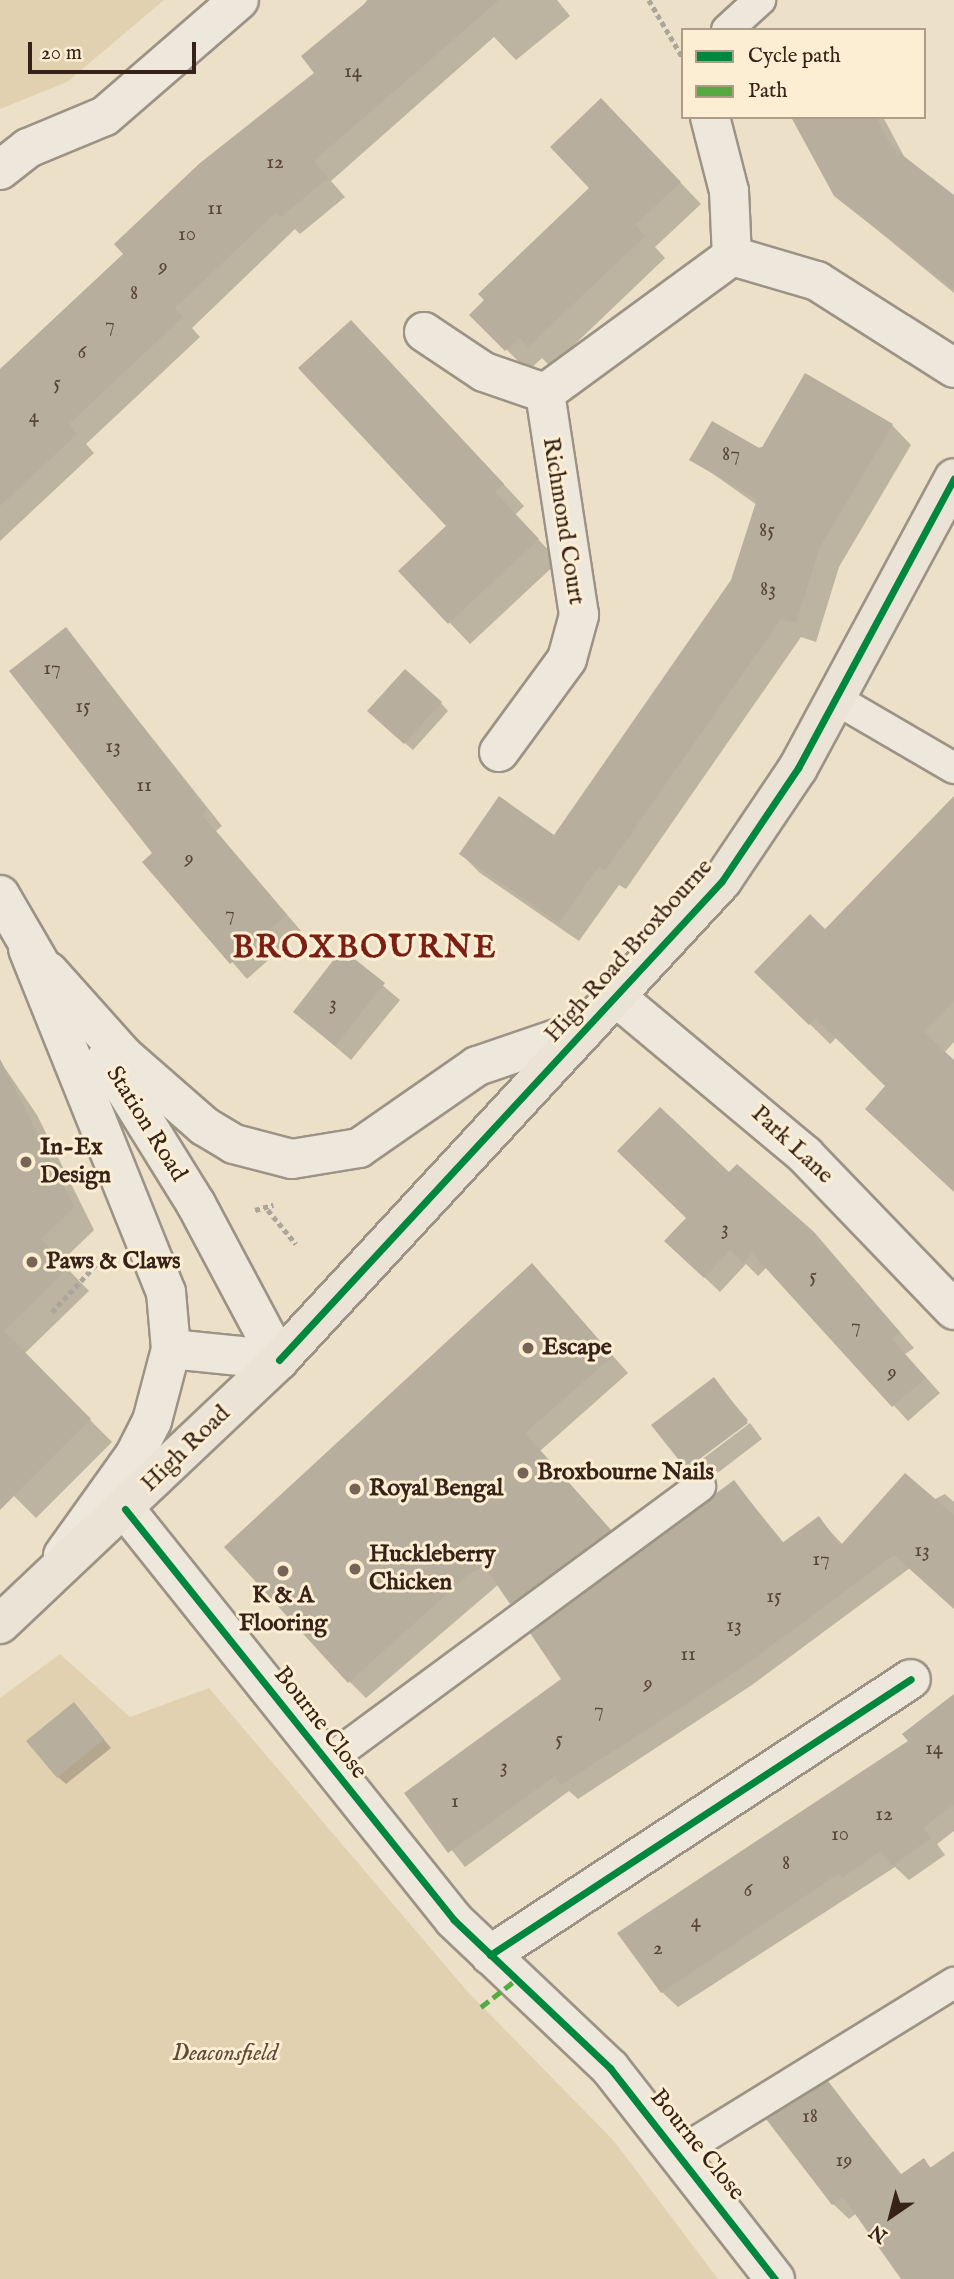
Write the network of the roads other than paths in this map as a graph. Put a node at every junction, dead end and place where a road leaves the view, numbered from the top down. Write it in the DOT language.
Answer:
graph roads {
  1 [pos="239,0"];
  2 [pos="760,0"];
  3 [pos="729,28"];
  4 [pos="711,119"];
  5 [pos="0,170"];
  6 [pos="732,256"];
  7 [pos="424,332"];
  8 [pos="954,368"];
  9 [pos="545,393"];
  10 [pos="954,478"];
  11 [pos="834,698"];
  12 [pos="499,752"];
  13 [pos="954,768"];
  14 [pos="0,895"];
  15 [pos="28,948"];
  16 [pos="615,996"];
  17 [pos="585,1029"];
  18 [pos="954,1310"];
  19 [pos="171,1349"];
  20 [pos="279,1360"];
  21 [pos="700,1486"];
  22 [pos="125,1509"];
  23 [pos="45,1583"];
  24 [pos="0,1624"];
  25 [pos="911,1679"];
  26 [pos="326,1762"];
  27 [pos="491,1955"];
  28 [pos="954,1983"];
  29 [pos="680,2152"];
  30 [pos="775,2279"];
  1 -- 5 [label="street"];
  2 -- 3 [label="lane"];
  4 -- 6 [label="street"];
  6 -- 8 [label="street"];
  6 -- 9 [label="street"];
  7 -- 9 [label="street"];
  9 -- 12 [label="street, Richmond Court"];
  10 -- 11 [label="main road, High Road Broxbourne"];
  11 -- 13 [label="lane"];
  11 -- 16 [label="main road, High Road Broxbourne"];
  14 -- 15 [label="street, Station Road"];
  15 -- 17 [label="street"];
  15 -- 19 [label="street"];
  15 -- 20 [label="street, Station Road"];
  16 -- 17 [label="main road, High Road Broxbourne"];
  16 -- 18 [label="street, Park Lane"];
  17 -- 20 [label="main road, High Road Broxbourne"];
  19 -- 20 [label="street"];
  19 -- 23 [label="street"];
  20 -- 22 [label="main road, High Road"];
  21 -- 26 [label="lane"];
  22 -- 23 [label="main road, High Road"];
  22 -- 26 [label="street, Bourne Close"];
  23 -- 24 [label="main road, High Road"];
  25 -- 27 [label="street"];
  26 -- 27 [label="street, Bourne Close"];
  27 -- 29 [label="street, Bourne Close"];
  28 -- 29 [label="lane"];
  29 -- 30 [label="street, Bourne Close"];
}
